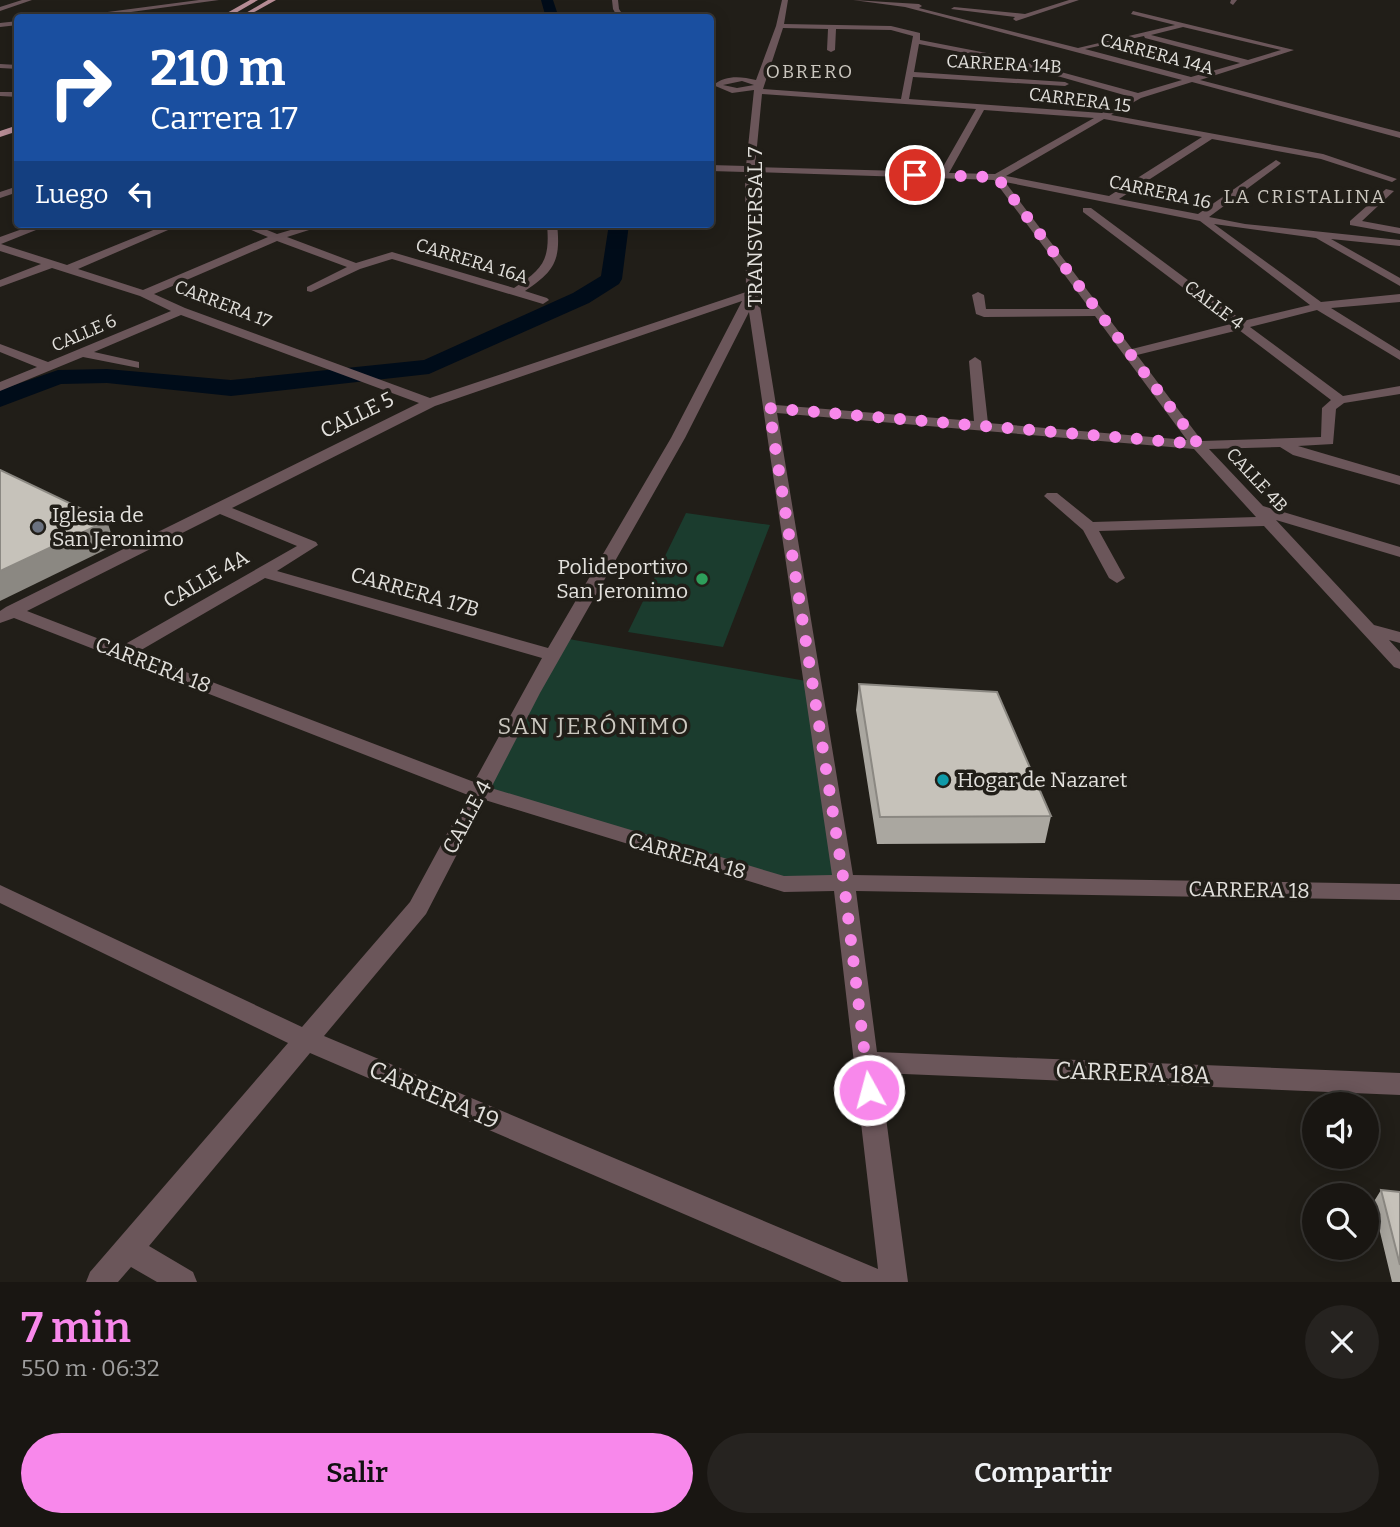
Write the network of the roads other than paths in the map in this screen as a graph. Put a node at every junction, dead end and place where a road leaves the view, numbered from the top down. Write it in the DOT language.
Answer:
graph roads {
  1 [pos="5,0"];
  2 [pos="29,0"];
  3 [pos="216,0"];
  4 [pos="255,0"];
  5 [pos="273,0"];
  6 [pos="785,0"];
  7 [pos="856,0"];
  8 [pos="923,0"];
  9 [pos="1076,0"];
  10 [pos="0,2"];
  11 [pos="177,2"];
  12 [pos="909,5"];
  13 [pos="258,8"];
  14 [pos="0,9"];
  15 [pos="1133,13"];
  16 [pos="93,14"];
  17 [pos="229,14"];
  18 [pos="248,14"];
  19 [pos="267,14"];
  20 [pos="1024,16"];
  21 [pos="780,26"];
  22 [pos="1183,26"];
  23 [pos="832,28"];
  24 [pos="995,28"];
  25 [pos="1143,35"];
  26 [pos="918,42"];
  27 [pos="1077,49"];
  28 [pos="831,50"];
  29 [pos="1002,58"];
  30 [pos="1246,62"];
  31 [pos="908,74"];
  32 [pos="1187,79"];
  33 [pos="997,80"];
  34 [pos="718,82"];
  35 [pos="1098,86"];
  36 [pos="759,87"];
  37 [pos="1138,96"];
  38 [pos="905,100"];
  39 [pos="982,106"];
  40 [pos="1102,116"];
  41 [pos="1200,122"];
  42 [pos="1183,131"];
  43 [pos="1281,135"];
  44 [pos="1400,135"];
  45 [pos="1210,136"];
  46 [pos="1263,147"];
  47 [pos="1276,163"];
  48 [pos="714,168"];
  49 [pos="750,171"];
  50 [pos="943,175"];
  51 [pos="997,177"];
  52 [pos="1392,179"];
  53 [pos="1390,191"];
  54 [pos="1110,200"];
  55 [pos="1087,211"];
  56 [pos="1200,218"];
  57 [pos="35,228"];
  58 [pos="167,228"];
  59 [pos="255,228"];
  60 [pos="309,228"];
  61 [pos="552,228"];
  62 [pos="1400,231"];
  63 [pos="1315,234"];
  64 [pos="280,236"];
  65 [pos="0,241"];
  66 [pos="1400,243"];
  67 [pos="0,247"];
  68 [pos="52,264"];
  69 [pos="356,267"];
  70 [pos="68,269"];
  71 [pos="1400,283"];
  72 [pos="0,284"];
  73 [pos="311,289"];
  74 [pos="516,292"];
  75 [pos="144,294"];
  76 [pos="752,294"];
  77 [pos="978,295"];
  78 [pos="1400,299"];
  79 [pos="543,300"];
  80 [pos="1319,306"];
  81 [pos="181,311"];
  82 [pos="1100,312"];
  83 [pos="1240,324"];
  84 [pos="0,348"];
  85 [pos="1131,352"];
  86 [pos="82,353"];
  87 [pos="1400,356"];
  88 [pos="975,361"];
  89 [pos="134,365"];
  90 [pos="48,368"];
  91 [pos="0,387"];
  92 [pos="1400,390"];
  93 [pos="1340,400"];
  94 [pos="430,403"];
  95 [pos="769,408"];
  96 [pos="981,426"];
  97 [pos="1198,444"];
  98 [pos="1284,444"];
  99 [pos="1400,481"];
  100 [pos="1052,496"];
  101 [pos="218,508"];
  102 [pos="1263,515"];
  103 [pos="1089,527"];
  104 [pos="1400,552"];
  105 [pos="263,572"];
  106 [pos="1117,578"];
  107 [pos="6,614"];
  108 [pos="1367,628"];
  109 [pos="1400,638"];
  110 [pos="124,652"];
  111 [pos="554,655"];
  112 [pos="1400,663"];
  113 [pos="481,792"];
  114 [pos="844,883"];
  115 [pos="1400,892"];
  116 [pos="0,893"];
  117 [pos="306,1040"];
  118 [pos="866,1062"];
  119 [pos="1400,1084"];
  120 [pos="128,1249"];
  121 [pos="100,1282"];
  122 [pos="183,1282"];
  123 [pos="875,1282"];
  124 [pos="894,1282"];
  1 -- 10 [label="street"];
  2 -- 14 [label="street"];
  3 -- 11 [label="street"];
  4 -- 17 [label="main road"];
  5 -- 13 [label="main road"];
  6 -- 21 [label="street, TRANSVERSAL 7"];
  7 -- 12 [label="street"];
  8 -- 12 [label="street"];
  9 -- 20 [label="street"];
  11 -- 16 [label="street"];
  12 -- 20 [label="street"];
  12 -- 24 [label="street, CARRERA 14A"];
  13 -- 18 [label="main road"];
  13 -- 19 [label="street"];
  15 -- 22 [label="street"];
  20 -- 24 [label="street"];
  21 -- 23 [label="street"];
  21 -- 36 [label="street, TRANSVERSAL 7"];
  22 -- 25 [label="street"];
  22 -- 30 [label="street"];
  23 -- 26 [label="street"];
  23 -- 28 [label="street"];
  24 -- 27 [label="street, CARRERA 14A"];
  25 -- 27 [label="street"];
  25 -- 30 [label="street"];
  26 -- 29 [label="street"];
  26 -- 31 [label="street"];
  27 -- 32 [label="street, CARRERA 14A"];
  29 -- 33 [label="street"];
  29 -- 35 [label="street"];
  30 -- 32 [label="street"];
  31 -- 33 [label="street, CARRERA 14B"];
  31 -- 38 [label="street"];
  32 -- 37 [label="street"];
  32 -- 44 [label="street, CARRERA 14A"];
  33 -- 35 [label="street, CARRERA 14B"];
  34 -- 36 [label="street, CARRERA 15"];
  35 -- 37 [label="street"];
  36 -- 38 [label="street, CARRERA 15"];
  36 -- 49 [label="street, TRANSVERSAL 7"];
  37 -- 40 [label="street"];
  38 -- 39 [label="street, CARRERA 15"];
  39 -- 40 [label="street, CARRERA 15"];
  39 -- 50 [label="street"];
  40 -- 42 [label="street, CARRERA 15"];
  40 -- 51 [label="street"];
  41 -- 42 [label="street"];
  42 -- 45 [label="street, CARRERA 15"];
  43 -- 46 [label="street"];
  45 -- 46 [label="street, CARRERA 15"];
  45 -- 54 [label="street"];
  46 -- 52 [label="street, CARRERA 15"];
  47 -- 56 [label="street"];
  48 -- 49 [label="street, CARRERA 16"];
  49 -- 50 [label="street, CARRERA 16"];
  49 -- 76 [label="street, TRANSVERSAL 7"];
  50 -- 51 [label="street, CARRERA 16"];
  51 -- 54 [label="street, CARRERA 16"];
  51 -- 82 [label="street, CALLE 4B"];
  53 -- 62 [label="street"];
  54 -- 56 [label="street, CARRERA 16"];
  55 -- 83 [label="street, CALLE 4"];
  56 -- 63 [label="street, CARRERA 16"];
  56 -- 80 [label="street"];
  57 -- 65 [label="street"];
  58 -- 70 [label="street"];
  59 -- 64 [label="street"];
  60 -- 64 [label="street"];
  61 -- 74 [label="street"];
  63 -- 66 [label="street, CARRERA 16"];
  63 -- 71 [label="street"];
  64 -- 69 [label="street"];
  64 -- 75 [label="street"];
  67 -- 68 [label="street, CARRERA 17"];
  68 -- 70 [label="street, CARRERA 17"];
  68 -- 72 [label="street"];
  69 -- 73 [label="street"];
  69 -- 74 [label="street, CARRERA 16A"];
  70 -- 75 [label="street, CARRERA 17"];
  74 -- 79 [label="street, CARRERA 16A"];
  75 -- 81 [label="street, CARRERA 17"];
  76 -- 94 [label="street, CALLE 5"];
  76 -- 95 [label="street, TRANSVERSAL 7"];
  76 -- 111 [label="street, CALLE 4"];
  77 -- 82 [label="street"];
  78 -- 80 [label="street"];
  80 -- 83 [label="street"];
  80 -- 87 [label="street"];
  81 -- 86 [label="street, CALLE 6"];
  81 -- 94 [label="street, CARRERA 17"];
  82 -- 85 [label="street, CALLE 4B"];
  83 -- 85 [label="street"];
  83 -- 93 [label="street, CALLE 4"];
  84 -- 90 [label="street"];
  85 -- 97 [label="street, CALLE 4B"];
  86 -- 89 [label="street"];
  86 -- 90 [label="street, CALLE 6"];
  88 -- 96 [label="street"];
  90 -- 91 [label="street, CALLE 6"];
  92 -- 93 [label="street"];
  93 -- 98 [label="street"];
  94 -- 101 [label="street, CALLE 5"];
  95 -- 96 [label="street"];
  95 -- 114 [label="street, TRANSVERSAL 7"];
  96 -- 97 [label="street"];
  97 -- 98 [label="street"];
  97 -- 102 [label="street, CALLE 4B"];
  98 -- 99 [label="street"];
  100 -- 103 [label="street"];
  101 -- 105 [label="street, CALLE 4A"];
  101 -- 107 [label="street, CALLE 5"];
  102 -- 103 [label="street"];
  102 -- 104 [label="street"];
  102 -- 108 [label="street, CALLE 4B"];
  103 -- 106 [label="street"];
  105 -- 110 [label="street, CALLE 4A"];
  105 -- 111 [label="street, CARRERA 17B"];
  107 -- 110 [label="street, CARRERA 18"];
  108 -- 109 [label="street"];
  108 -- 112 [label="street, CALLE 4B"];
  110 -- 113 [label="street, CARRERA 18"];
  111 -- 113 [label="street, CALLE 4"];
  113 -- 114 [label="street, CARRERA 18"];
  113 -- 117 [label="street, CALLE 4"];
  114 -- 115 [label="street, CARRERA 18"];
  114 -- 118 [label="street, TRANSVERSAL 7"];
  116 -- 117 [label="street, CARRERA 19"];
  117 -- 120 [label="street, CALLE 4"];
  117 -- 123 [label="street, CARRERA 19"];
  118 -- 119 [label="street, CARRERA 18A"];
  118 -- 124 [label="street, TRANSVERSAL 7"];
  120 -- 121 [label="street, CALLE 4"];
  120 -- 122 [label="street"];
}
